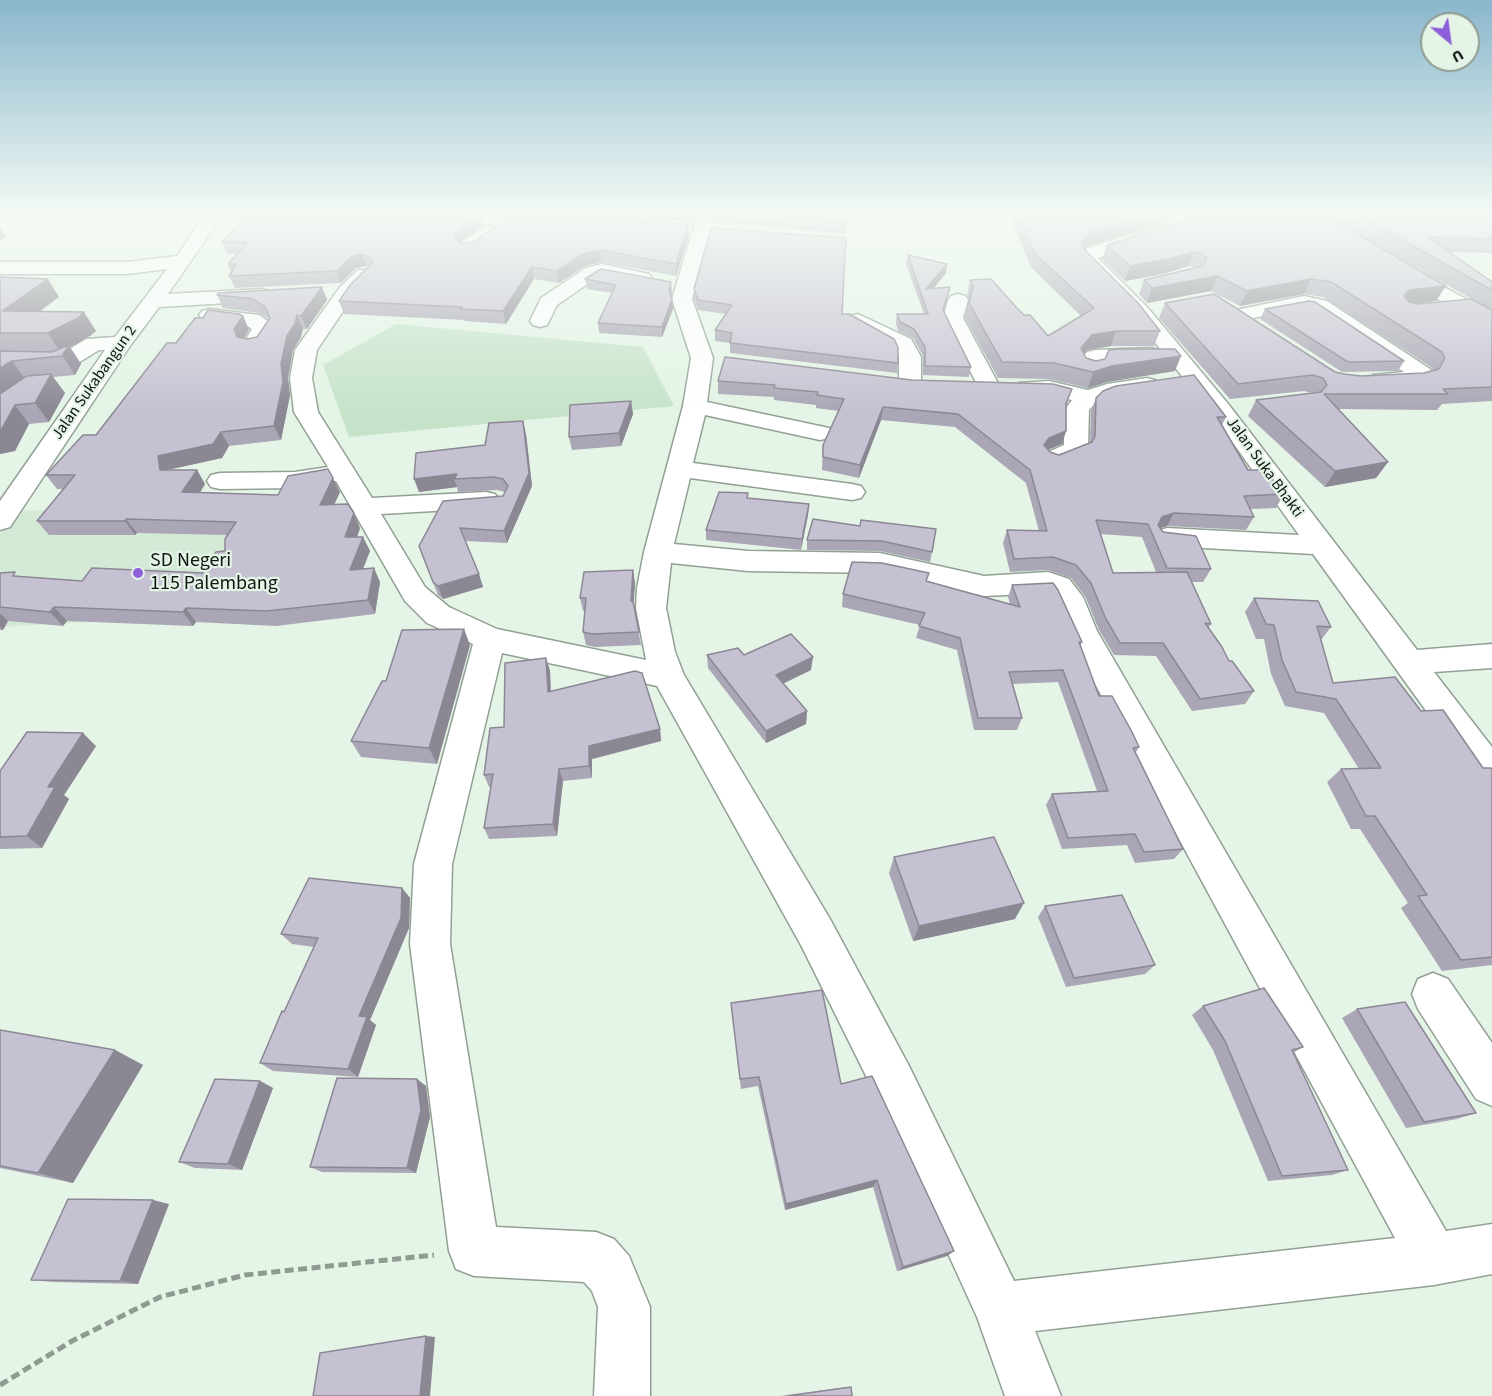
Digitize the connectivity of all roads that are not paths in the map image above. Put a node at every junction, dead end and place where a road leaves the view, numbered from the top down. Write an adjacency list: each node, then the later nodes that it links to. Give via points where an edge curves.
1 (168, 281): 11 (street, Jalan Sukabangun 2)
2 (578, 281): 14 (street, via 548,302)
3 (660, 281): 6 (street)
4 (1120, 281): 19 (street, Jalan Suka Bhakti, via 1153,310)
5 (1421, 281): 10 (street)
6 (669, 283): 28 (street, via 682,299 714,359)
7 (346, 286): 34 (street, via 306,350 301,378 306,412)
8 (279, 294): 11 (street)
9 (958, 300): 26 (street, via 953,318)
10 (1465, 306): 12 (street); 15 (street)
11 (149, 307): 17 (street, Jalan Sukabangun 2); 18 (street, via 249,318 262,326)
12 (1427, 309)
13 (858, 320): 24 (street, via 903,344 910,357)
14 (540, 321)
15 (1492, 322)
16 (1266, 334): 23 (street, via 1229,310 1316,303 1422,375)
17 (121, 343): 20 (street, via 94,344 65,361); 39 (street, Jalan Sukabangun 2, via 83,382)
18 (254, 344)
19 (1177, 355): 21 (street, via 1095,357 1089,363); 22 (street, Jalan Suka Bhakti)
20 (0, 360)
21 (1091, 368)
22 (1193, 378): 27 (street); 30 (street, Jalan Suka Bhakti)
23 (1361, 381)
24 (910, 383)
25 (960, 387): 26 (street)
26 (989, 387): 27 (street, via 1049,388)
27 (1089, 397): 32 (street, via 1076,416 1076,449)
28 (695, 406): 31 (street); 33 (street)
29 (1250, 406): 30 (street)
30 (1221, 410): 41 (street, Jalan Suka Bhakti)
31 (820, 433)
32 (1055, 458)
33 (680, 469): 36 (street); 42 (street)
34 (344, 472): 35 (street, via 295,480); 38 (street)
35 (220, 481)
36 (852, 492)
37 (496, 500): 38 (street)
38 (364, 507): 43 (street, via 410,585 427,606)
39 (0, 521)
40 (1167, 537): 41 (street)
41 (1320, 545): 45 (street, Jalan Suka Bhakti)
42 (658, 552): 46 (street, via 651,608 658,652); 51 (street, via 748,561 880,563 984,586 1048,582 1059,586)
43 (490, 639): 46 (street); 53 (street, via 433,864 430,932 474,1251 596,1257 611,1274 624,1308)
44 (1492, 656): 45 (street)
45 (1410, 662): 47 (street, Jalan Suka Bhakti)
46 (668, 676): 52 (street, via 816,933 893,1082)
47 (1492, 774)
48 (1433, 994): 49 (street)
49 (1492, 1083)
50 (1492, 1249): 51 (street)
51 (1434, 1259): 52 (street)
52 (1000, 1309): 54 (street)
53 (622, 1396)
54 (1033, 1396)

